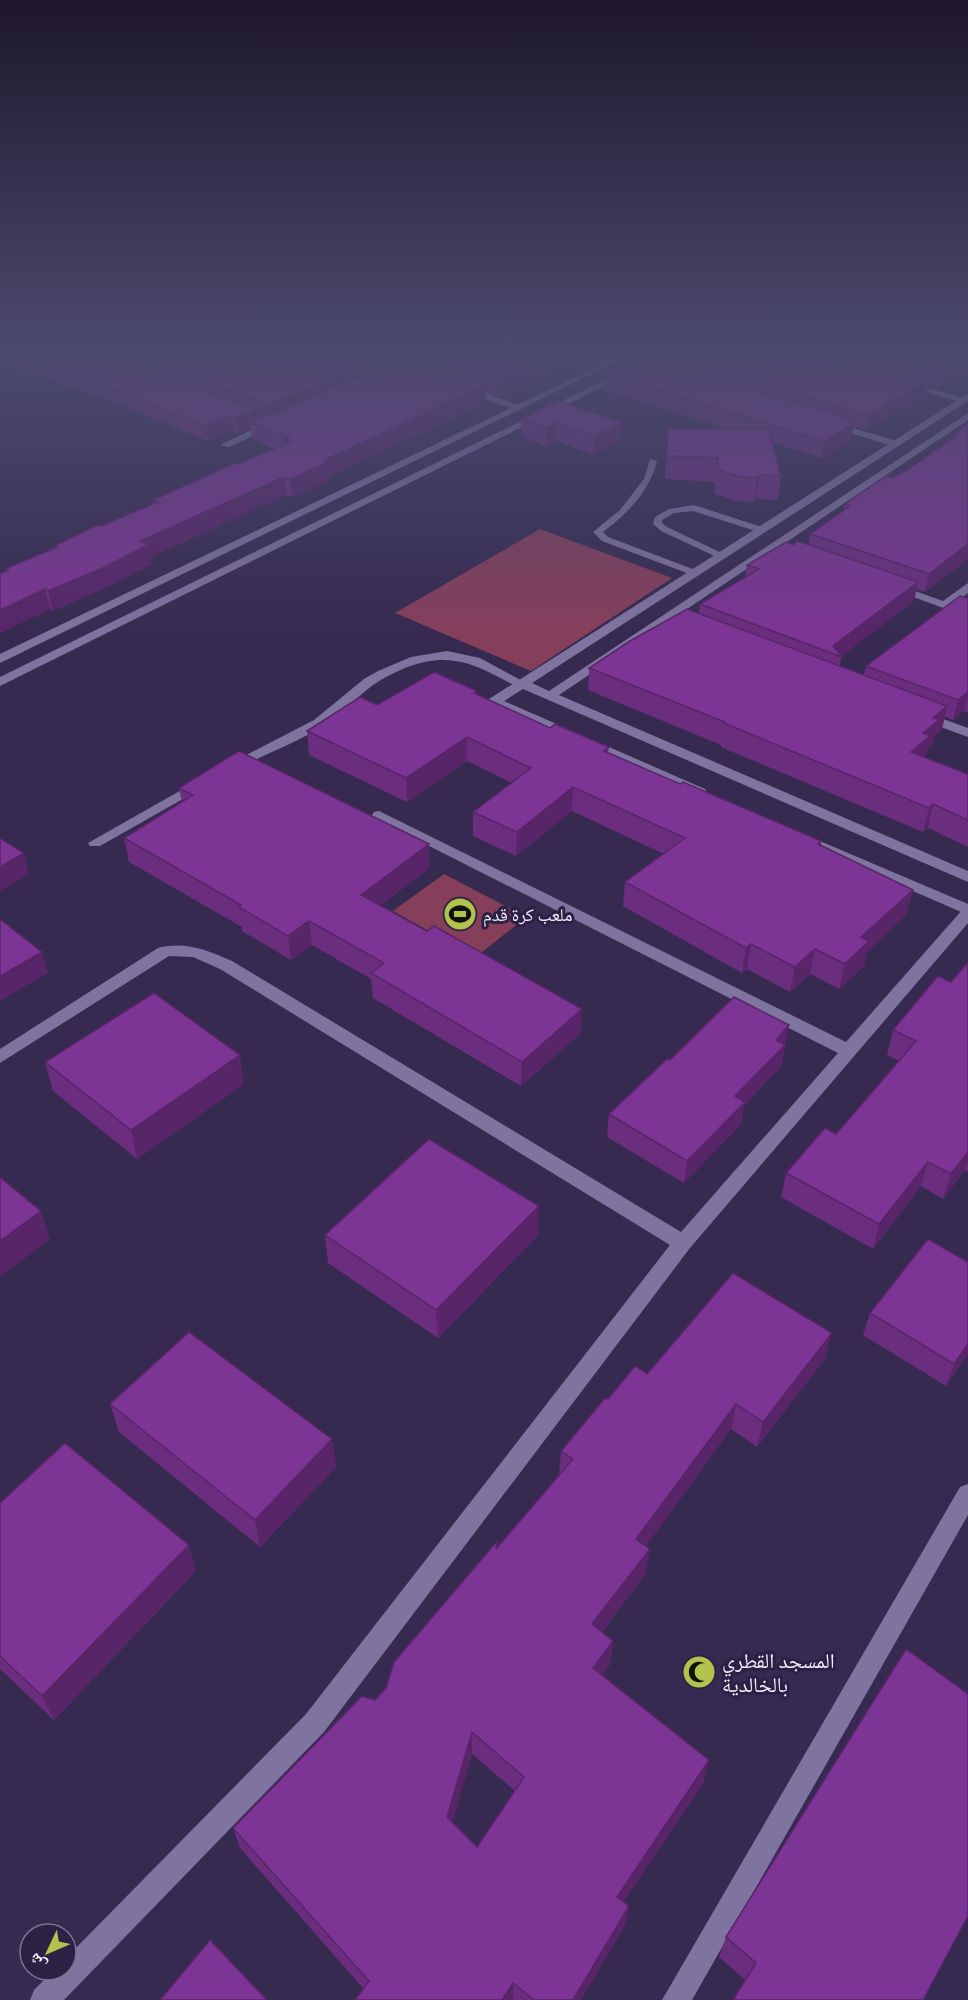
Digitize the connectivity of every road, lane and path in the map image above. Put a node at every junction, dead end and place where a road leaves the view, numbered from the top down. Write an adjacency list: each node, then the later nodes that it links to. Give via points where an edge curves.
1 (442, 445): 13 (street)
2 (486, 445): 14 (street)
3 (894, 445): 6 (street)
4 (927, 445): 16 (street, via 673,620)
5 (653, 461): 8 (lane, via 648,479 623,512 598,532 605,539)
6 (762, 530): 7 (street); 7 (lane, via 694,508 672,511 658,519 657,524 664,529)
7 (721, 556): 8 (street)
8 (695, 573): 15 (street)
9 (881, 583): 11 (street)
10 (968, 587): 11 (street)
11 (945, 605): 12 (street)
12 (968, 613)
13 (0, 659)
14 (0, 682)
15 (522, 684): 16 (street); 19 (street, via 494,702); 22 (street, via 461,656 442,653 406,663 371,680 321,722 285,743 248,757)
16 (550, 696): 23 (street)
17 (912, 711): 18 (street)
18 (968, 733)
19 (710, 796)
20 (379, 815): 25 (street)
21 (796, 834): 24 (street)
22 (95, 843)
23 (968, 877)
24 (968, 912): 25 (street)
25 (849, 1051): 27 (street)
26 (0, 1057): 27 (street, via 156,956 174,949 194,950 226,965)
27 (683, 1243): 29 (street, via 315,1723)
28 (968, 1494): 30 (street)
29 (44, 2000)
30 (675, 2000)

